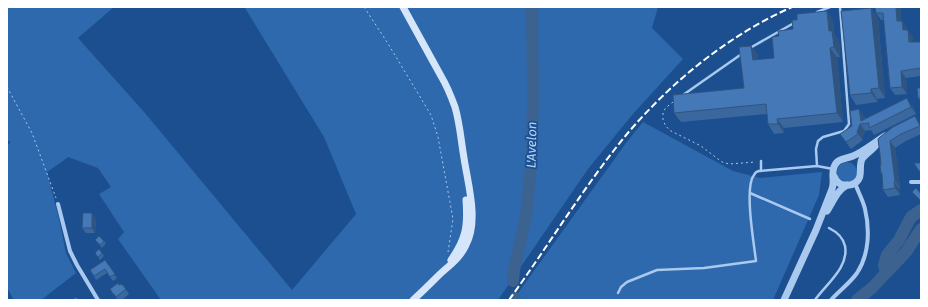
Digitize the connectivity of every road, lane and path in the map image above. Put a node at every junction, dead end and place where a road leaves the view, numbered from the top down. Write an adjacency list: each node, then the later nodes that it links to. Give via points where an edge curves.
1 (364, 7): 23 (path, via 431,115 438,137 453,219)
2 (403, 7): 26 (main road, via 450,92 458,118 464,158 467,212 466,228 460,245 439,275)
3 (830, 7): 5 (lane)
4 (840, 7): 11 (lane, via 849,124 844,131 818,141)
5 (811, 15)
6 (799, 20): 8 (lane, via 746,51)
7 (7, 87): 19 (path, via 32,133)
8 (682, 96): 10 (path, via 665,108 663,121 666,127 701,146 722,162 729,164)
9 (846, 158): 12 (street, via 856,161); 12 (street, via 856,155 888,134 863,159); 14 (street, via 837,162)
10 (761, 161): 13 (lane)
11 (817, 166): 13 (lane); 14 (lane)
12 (860, 169): 17 (street, via 860,177)
13 (762, 171): 18 (lane, via 753,175)
14 (834, 172): 17 (street, via 839,183); 22 (street, via 834,183)
15 (911, 182): 16 (street)
16 (921, 182)
17 (851, 184): 22 (street, via 843,187); 29 (street, via 863,204 866,216 866,253 857,273)
18 (750, 193): 20 (lane); 24 (lane, via 756,261 704,268 657,270 627,282)
19 (58, 204): 25 (street, via 70,251)
20 (810, 219)
21 (829, 228): 28 (lane, via 841,238 845,249 844,258 838,272)
22 (816, 230): 27 (street)
23 (446, 256)
24 (618, 293)
25 (98, 300)
26 (413, 300)
27 (784, 300)
28 (816, 300)
29 (831, 300)

